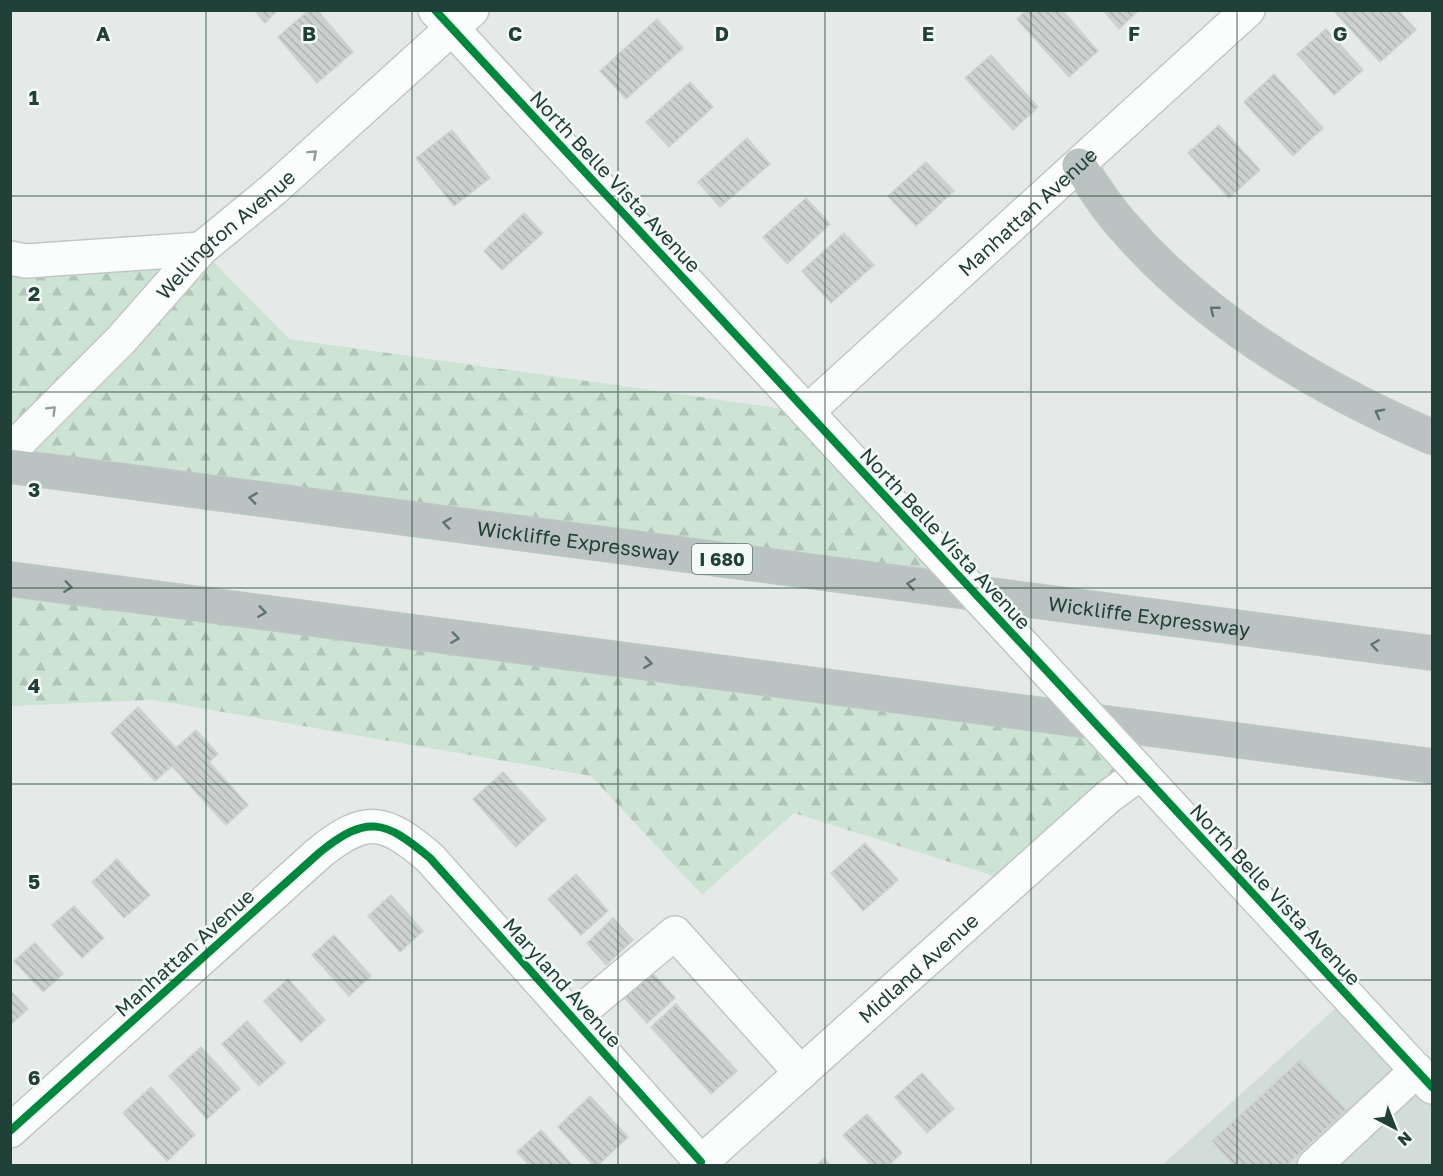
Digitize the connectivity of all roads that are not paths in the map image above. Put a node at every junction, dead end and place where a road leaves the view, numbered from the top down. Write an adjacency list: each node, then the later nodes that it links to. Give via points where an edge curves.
1 (1248, 10): 3 (street, Manhattan Avenue)
2 (453, 17): 4 (street, Wellington Avenue, one-way to 2, via 283,181); 6 (street, North Belle Vista Avenue)
3 (1079, 165): 6 (street, Manhattan Avenue); 7 (highway, one-way to 3, via 1386,417 1284,361 1216,312 1125,229)
4 (201, 249): 5 (street, via 26,261); 8 (street, Wellington Avenue, one-way to 4, via 121,340)
5 (10, 258)
6 (807, 412): 13 (street, North Belle Vista Avenue, bridge)
7 (1432, 437)
8 (10, 451)
9 (10, 466): 11 (highway, Wickliffe Expressway / I 680, one-way to 9)
10 (10, 579): 12 (highway, one-way to 12)
11 (1432, 653)
12 (1432, 766)
13 (1141, 773): 16 (street, Midland Avenue, via 1108,797); 17 (street, North Belle Vista Avenue)
14 (393, 831): 15 (street, Maryland Avenue, via 430,858); 18 (street, Manhattan Avenue, via 379,826 344,833)
15 (573, 1018): 16 (street, via 675,933); 19 (street, Maryland Avenue)
16 (801, 1073): 19 (street, Midland Avenue)
17 (1425, 1078): 20 (street)
18 (10, 1131)
19 (699, 1164)
20 (1314, 1166)

